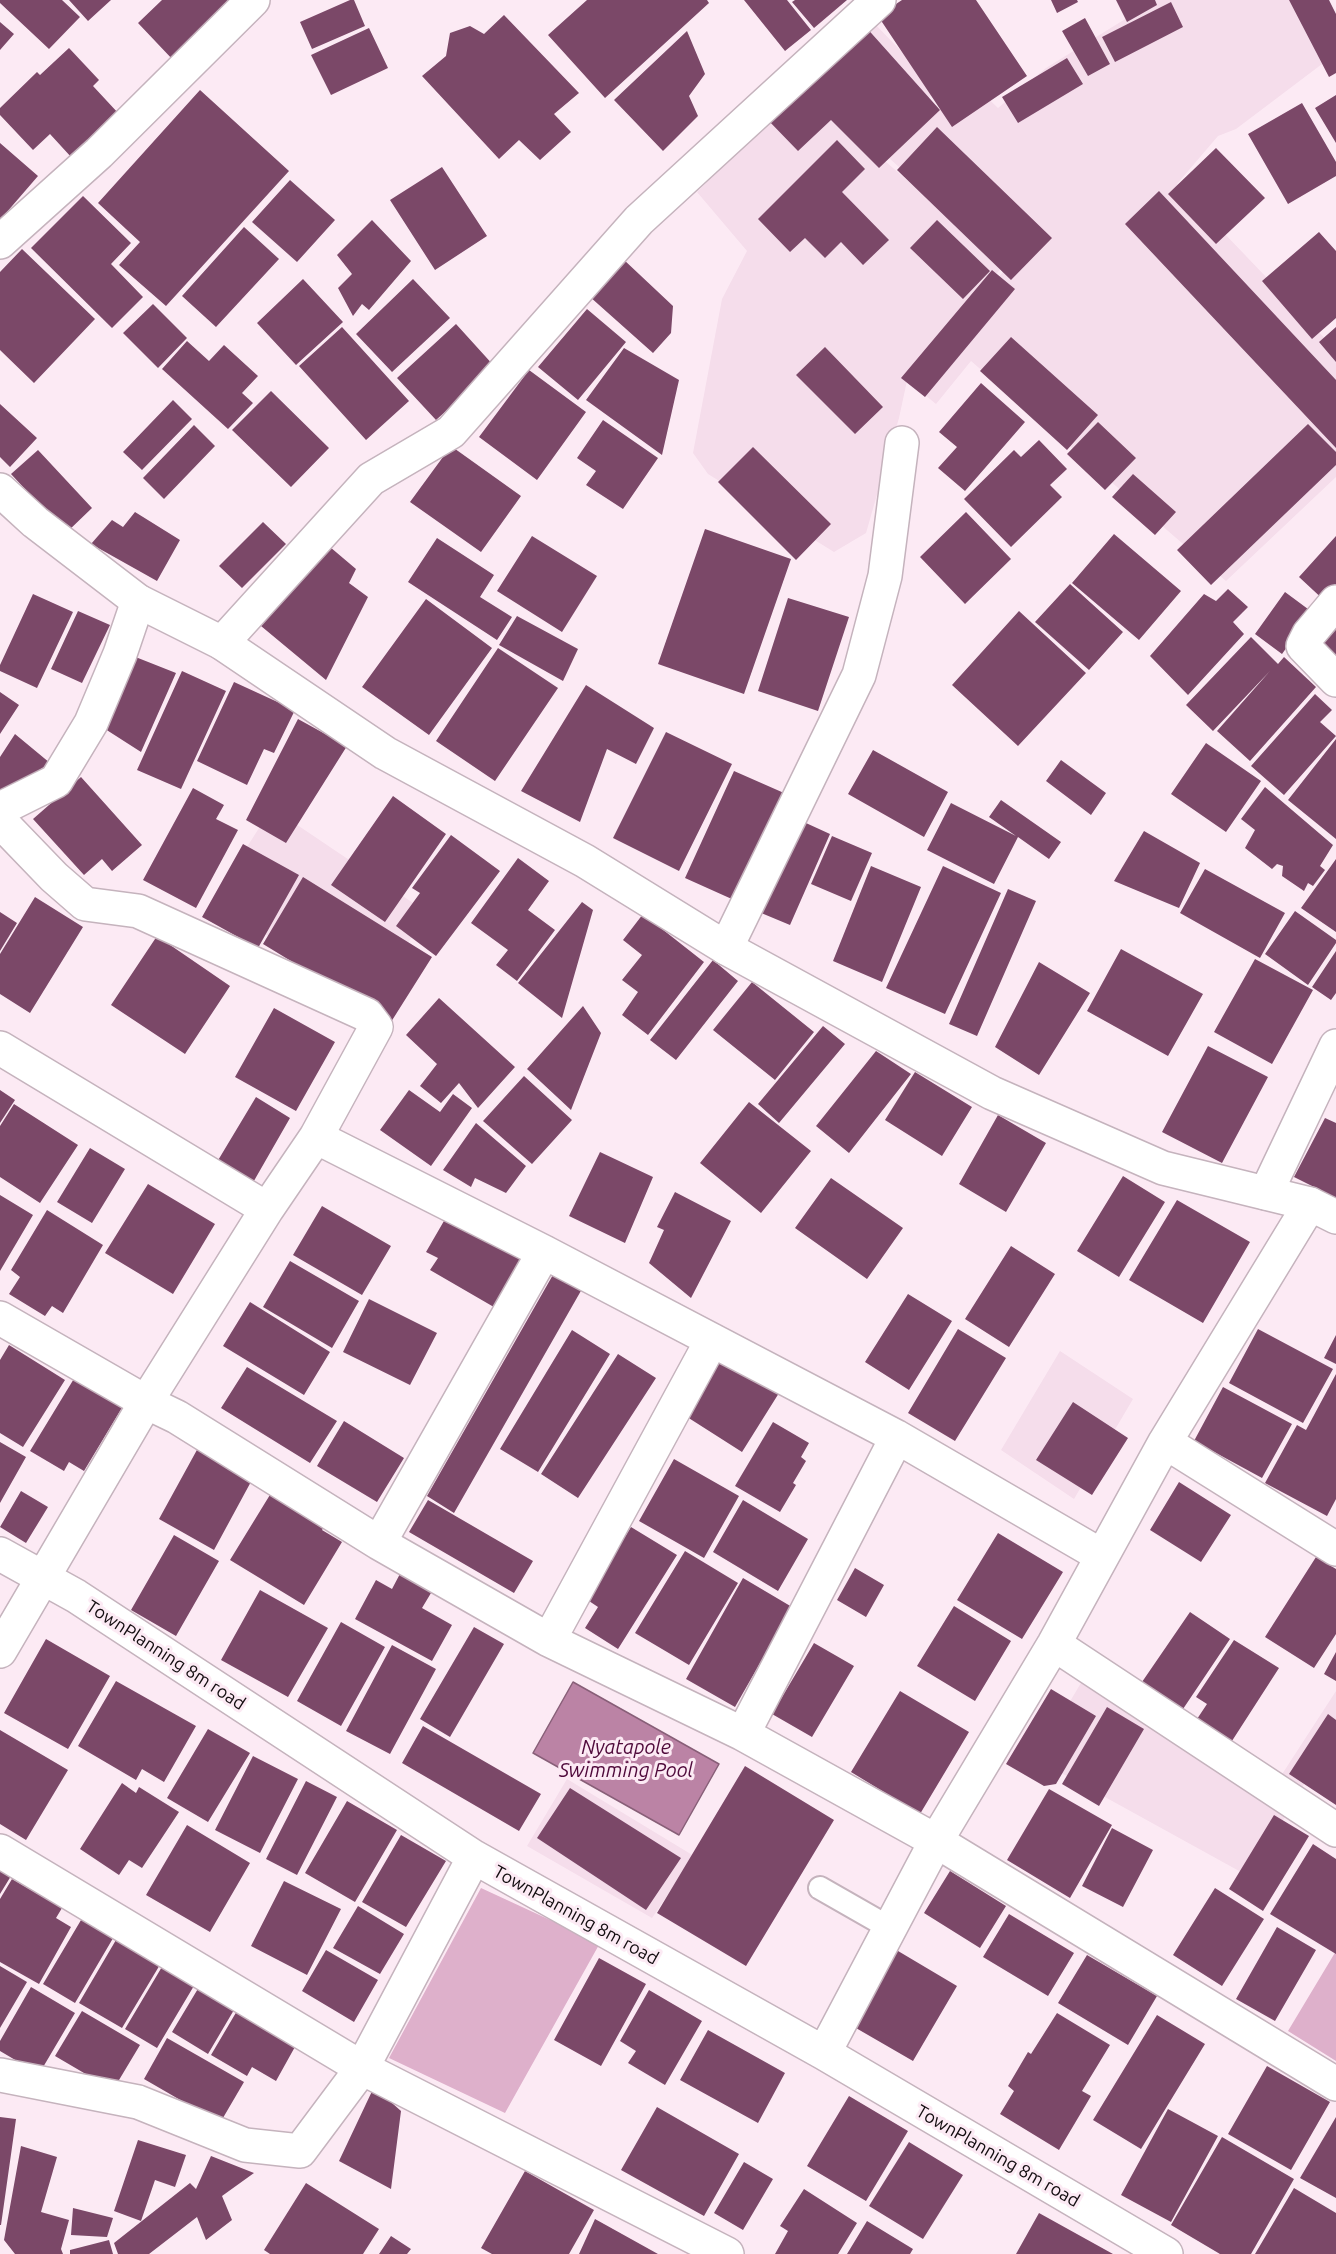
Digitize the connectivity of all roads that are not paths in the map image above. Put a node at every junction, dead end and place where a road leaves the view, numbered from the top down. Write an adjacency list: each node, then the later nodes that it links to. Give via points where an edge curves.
1 (253, 0): 3 (street, via 99,153)
2 (879, 0): 8 (street, via 639,220 451,432 371,479)
3 (0, 242)
4 (902, 443): 12 (street, via 885,576 859,675)
5 (0, 490): 6 (street, via 35,522)
6 (138, 600): 8 (street); 10 (street, via 91,723 56,781)
7 (1336, 602): 9 (street, via 1303,646)
8 (222, 643): 12 (street, via 385,753 585,861)
9 (1336, 680)
10 (0, 809)
11 (0, 821): 15 (street, via 85,904 138,911 371,1019 376,1027)
12 (726, 948): 16 (street, via 992,1093 1163,1168)
13 (1336, 1046): 16 (street)
14 (0, 1048): 17 (street)
15 (316, 1137): 17 (street); 19 (street)
16 (1266, 1193): 18 (street)
17 (267, 1209): 22 (street)
18 (1323, 1210): 24 (street)
19 (544, 1252): 21 (street); 25 (street)
20 (0, 1318): 22 (street)
21 (712, 1340): 23 (street); 30 (street)
22 (146, 1402): 25 (street, via 177,1417); 29 (street)
23 (897, 1437): 28 (street); 33 (street)
24 (1165, 1442): 26 (street); 28 (street)
25 (379, 1543): 30 (street)
26 (1336, 1549)
27 (0, 1554): 29 (street, TownPlanning 8m road)
28 (1102, 1556): 31 (street)
29 (42, 1576): 32 (street); 37 (street, TownPlanning 8m road)
30 (549, 1640): 33 (street)
31 (1054, 1644): 34 (street); 35 (street)
32 (0, 1651)
33 (743, 1734): 35 (street)
34 (1336, 1830)
35 (936, 1841): 39 (street); 43 (street)
36 (0, 1851): 41 (street)
37 (474, 1857): 40 (street, TownPlanning 8m road); 41 (street)
38 (820, 1888): 39 (lane)
39 (890, 1928): 40 (street)
40 (824, 2053): 44 (street, TownPlanning 8m road)
41 (362, 2068): 42 (street, via 300,2151 244,2145 138,2102); 45 (street)
42 (0, 2075)
43 (1336, 2084)
44 (1158, 2252)
45 (727, 2254)

